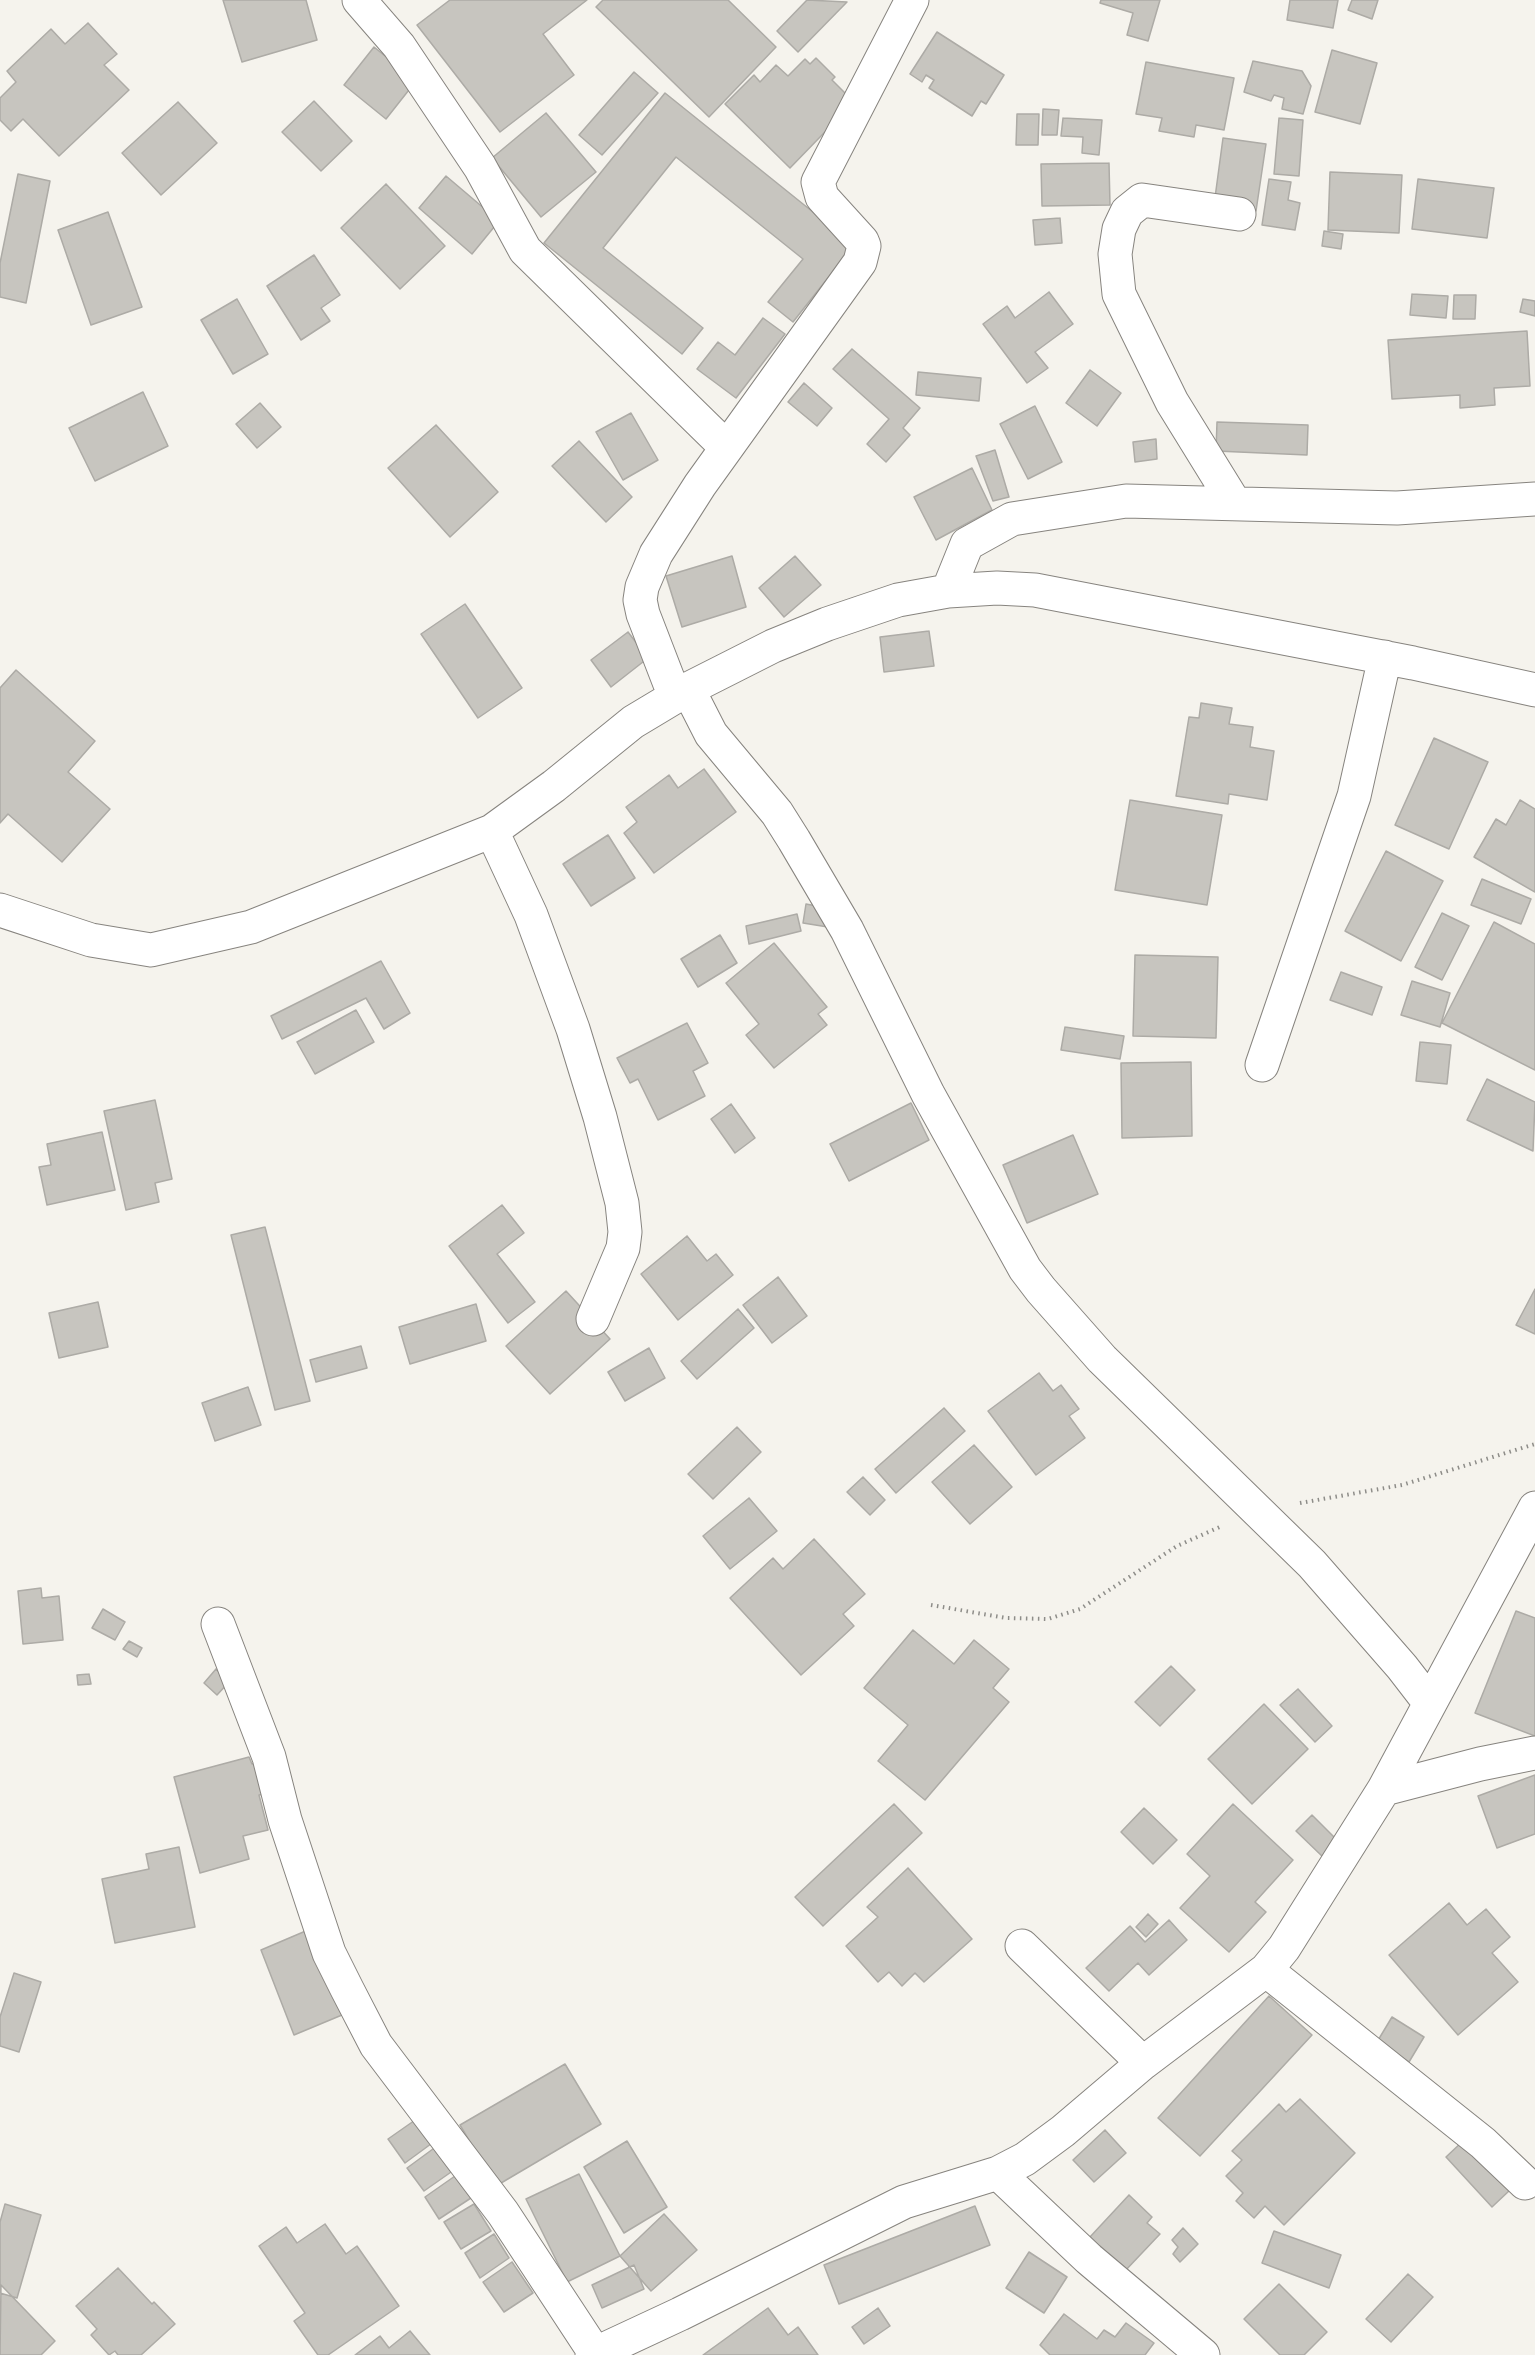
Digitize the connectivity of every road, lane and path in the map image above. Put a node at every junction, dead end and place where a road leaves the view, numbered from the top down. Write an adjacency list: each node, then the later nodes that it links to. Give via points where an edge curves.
1 (359, 0): 4 (street, via 399,46 480,167 525,250)
2 (912, 0): 4 (street, via 818,182 822,197 862,242 860,262)
3 (1239, 214): 6 (street, via 1142,200 1127,212 1119,229 1115,254 1119,294 1172,402)
4 (726, 447): 10 (street, via 656,554 642,586 643,614)
5 (1535, 499): 6 (street, via 1397,508)
6 (1235, 504): 7 (street, via 1126,501 1012,519 967,544)
7 (948, 591): 8 (street, via 1035,590); 10 (street, via 898,600 827,624 773,646)
8 (1385, 657): 9 (street); 13 (street, via 1354,796)
9 (1535, 690)
10 (681, 693): 11 (street, via 633,722); 17 (street, via 777,813 800,850 847,930 928,1094 1025,1269 1058,1313 1102,1359)
11 (492, 831): 12 (street, via 251,927 152,950 92,940); 14 (street, via 527,906 573,1029 622,1203 623,1248)
12 (0, 910)
13 (1262, 1065)
14 (593, 1319)
15 (1535, 1444): 17 (path, via 1402,1485)
16 (1535, 1508): 20 (street)
17 (1259, 1510): 18 (path, via 1177,1546 1080,1609 1048,1619 1006,1618); 20 (street, via 1312,1564)
18 (931, 1605)
19 (218, 1624): 28 (street, via 269,1757 285,1820 329,1953 347,1989 376,2045 503,2213)
20 (1429, 1702): 22 (street)
21 (1535, 1753): 22 (street)
22 (1384, 1789): 24 (street, via 1284,1948)
23 (1022, 1946): 25 (street)
24 (1266, 1970): 25 (street); 27 (street, via 1483,2143)
25 (1143, 2063): 26 (street, via 1063,2131)
26 (998, 2173): 28 (street, via 904,2202); 29 (street, via 1089,2259)
27 (1525, 2183)
28 (594, 2354)
29 (1203, 2355)

